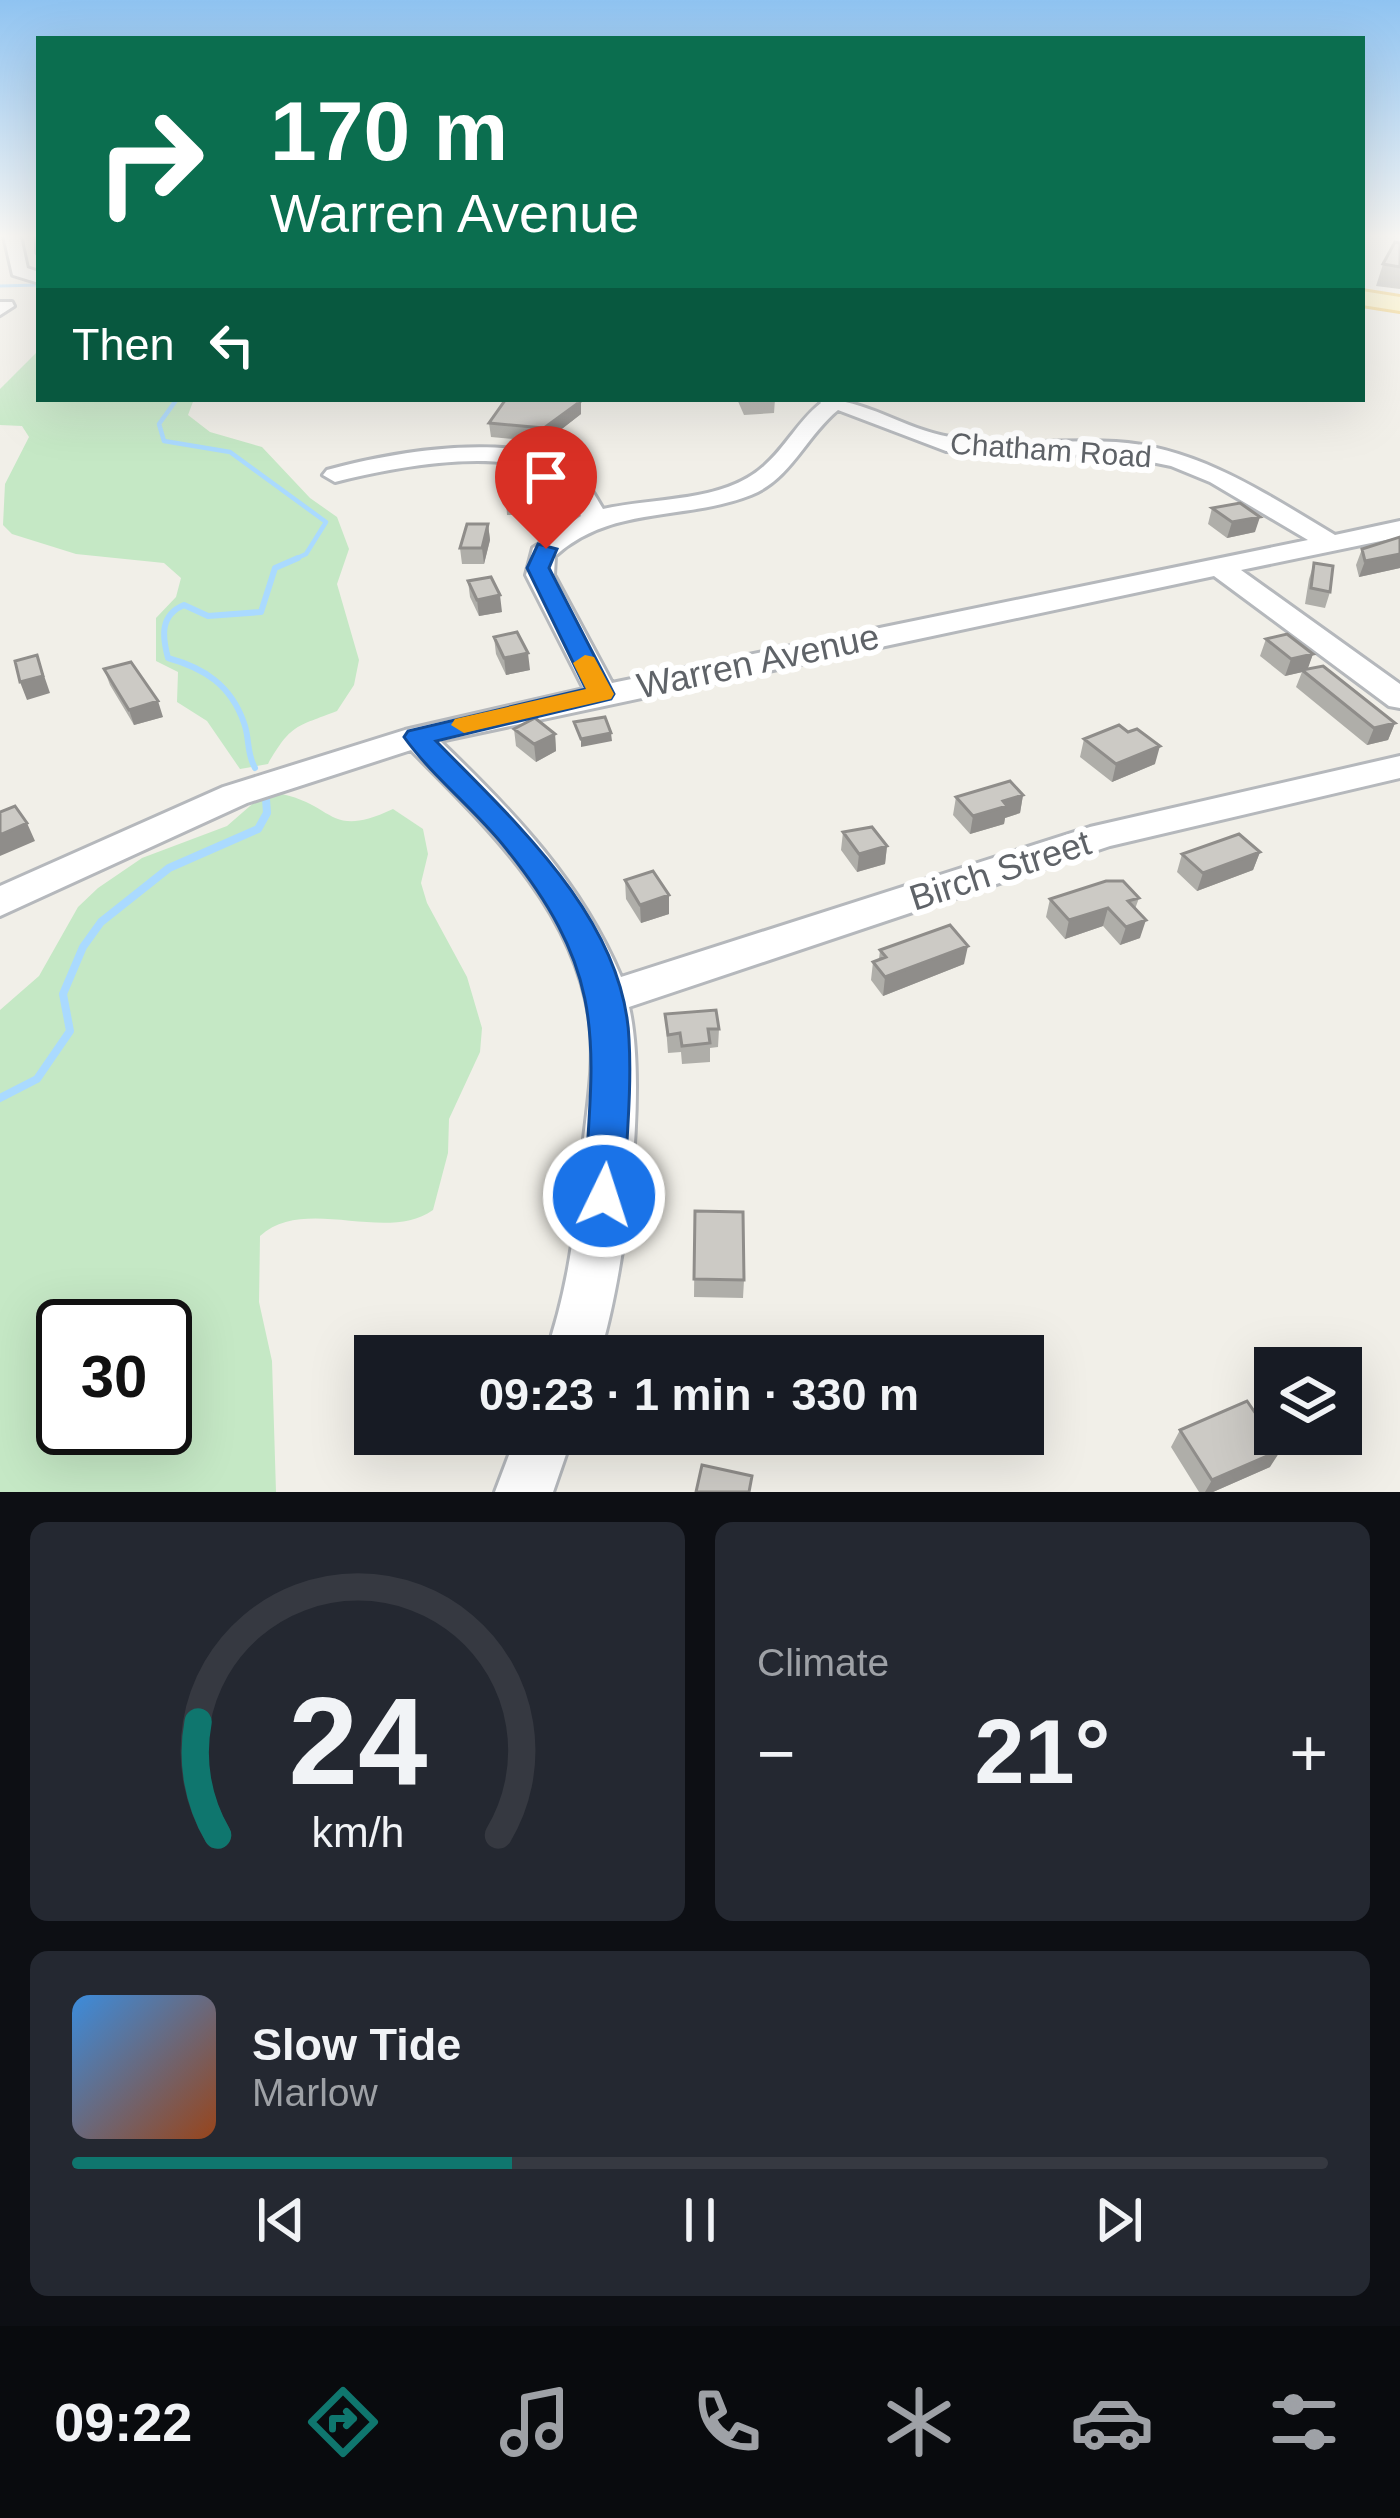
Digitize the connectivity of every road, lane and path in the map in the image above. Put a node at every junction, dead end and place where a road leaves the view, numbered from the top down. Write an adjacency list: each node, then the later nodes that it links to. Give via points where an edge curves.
1 (830, 402): 4 (street, via 788,460 756,484)
2 (837, 402): 6 (street, Chatham Road, via 946,444 1122,449 1177,460)
3 (335, 475): 4 (street, via 369,466 524,459 569,478)
4 (595, 518): 8 (street, via 555,540 538,568)
5 (1400, 529): 6 (street, Warren Avenue)
6 (1331, 543): 7 (street, Warren Avenue)
7 (1218, 566): 8 (street, Warren Avenue); 9 (street)
8 (602, 694): 10 (street, Warren Avenue)
9 (1400, 699)
10 (417, 737): 12 (street, Warren Avenue, via 218,801); 13 (street, via 552,890)
11 (1400, 767): 13 (street, Birch Street, via 1103,836)
12 (0, 902)
13 (607, 998): 14 (street, via 612,1077 602,1226)
14 (577, 1335)
15 (537, 1455): 16 (street)
16 (524, 1492)

